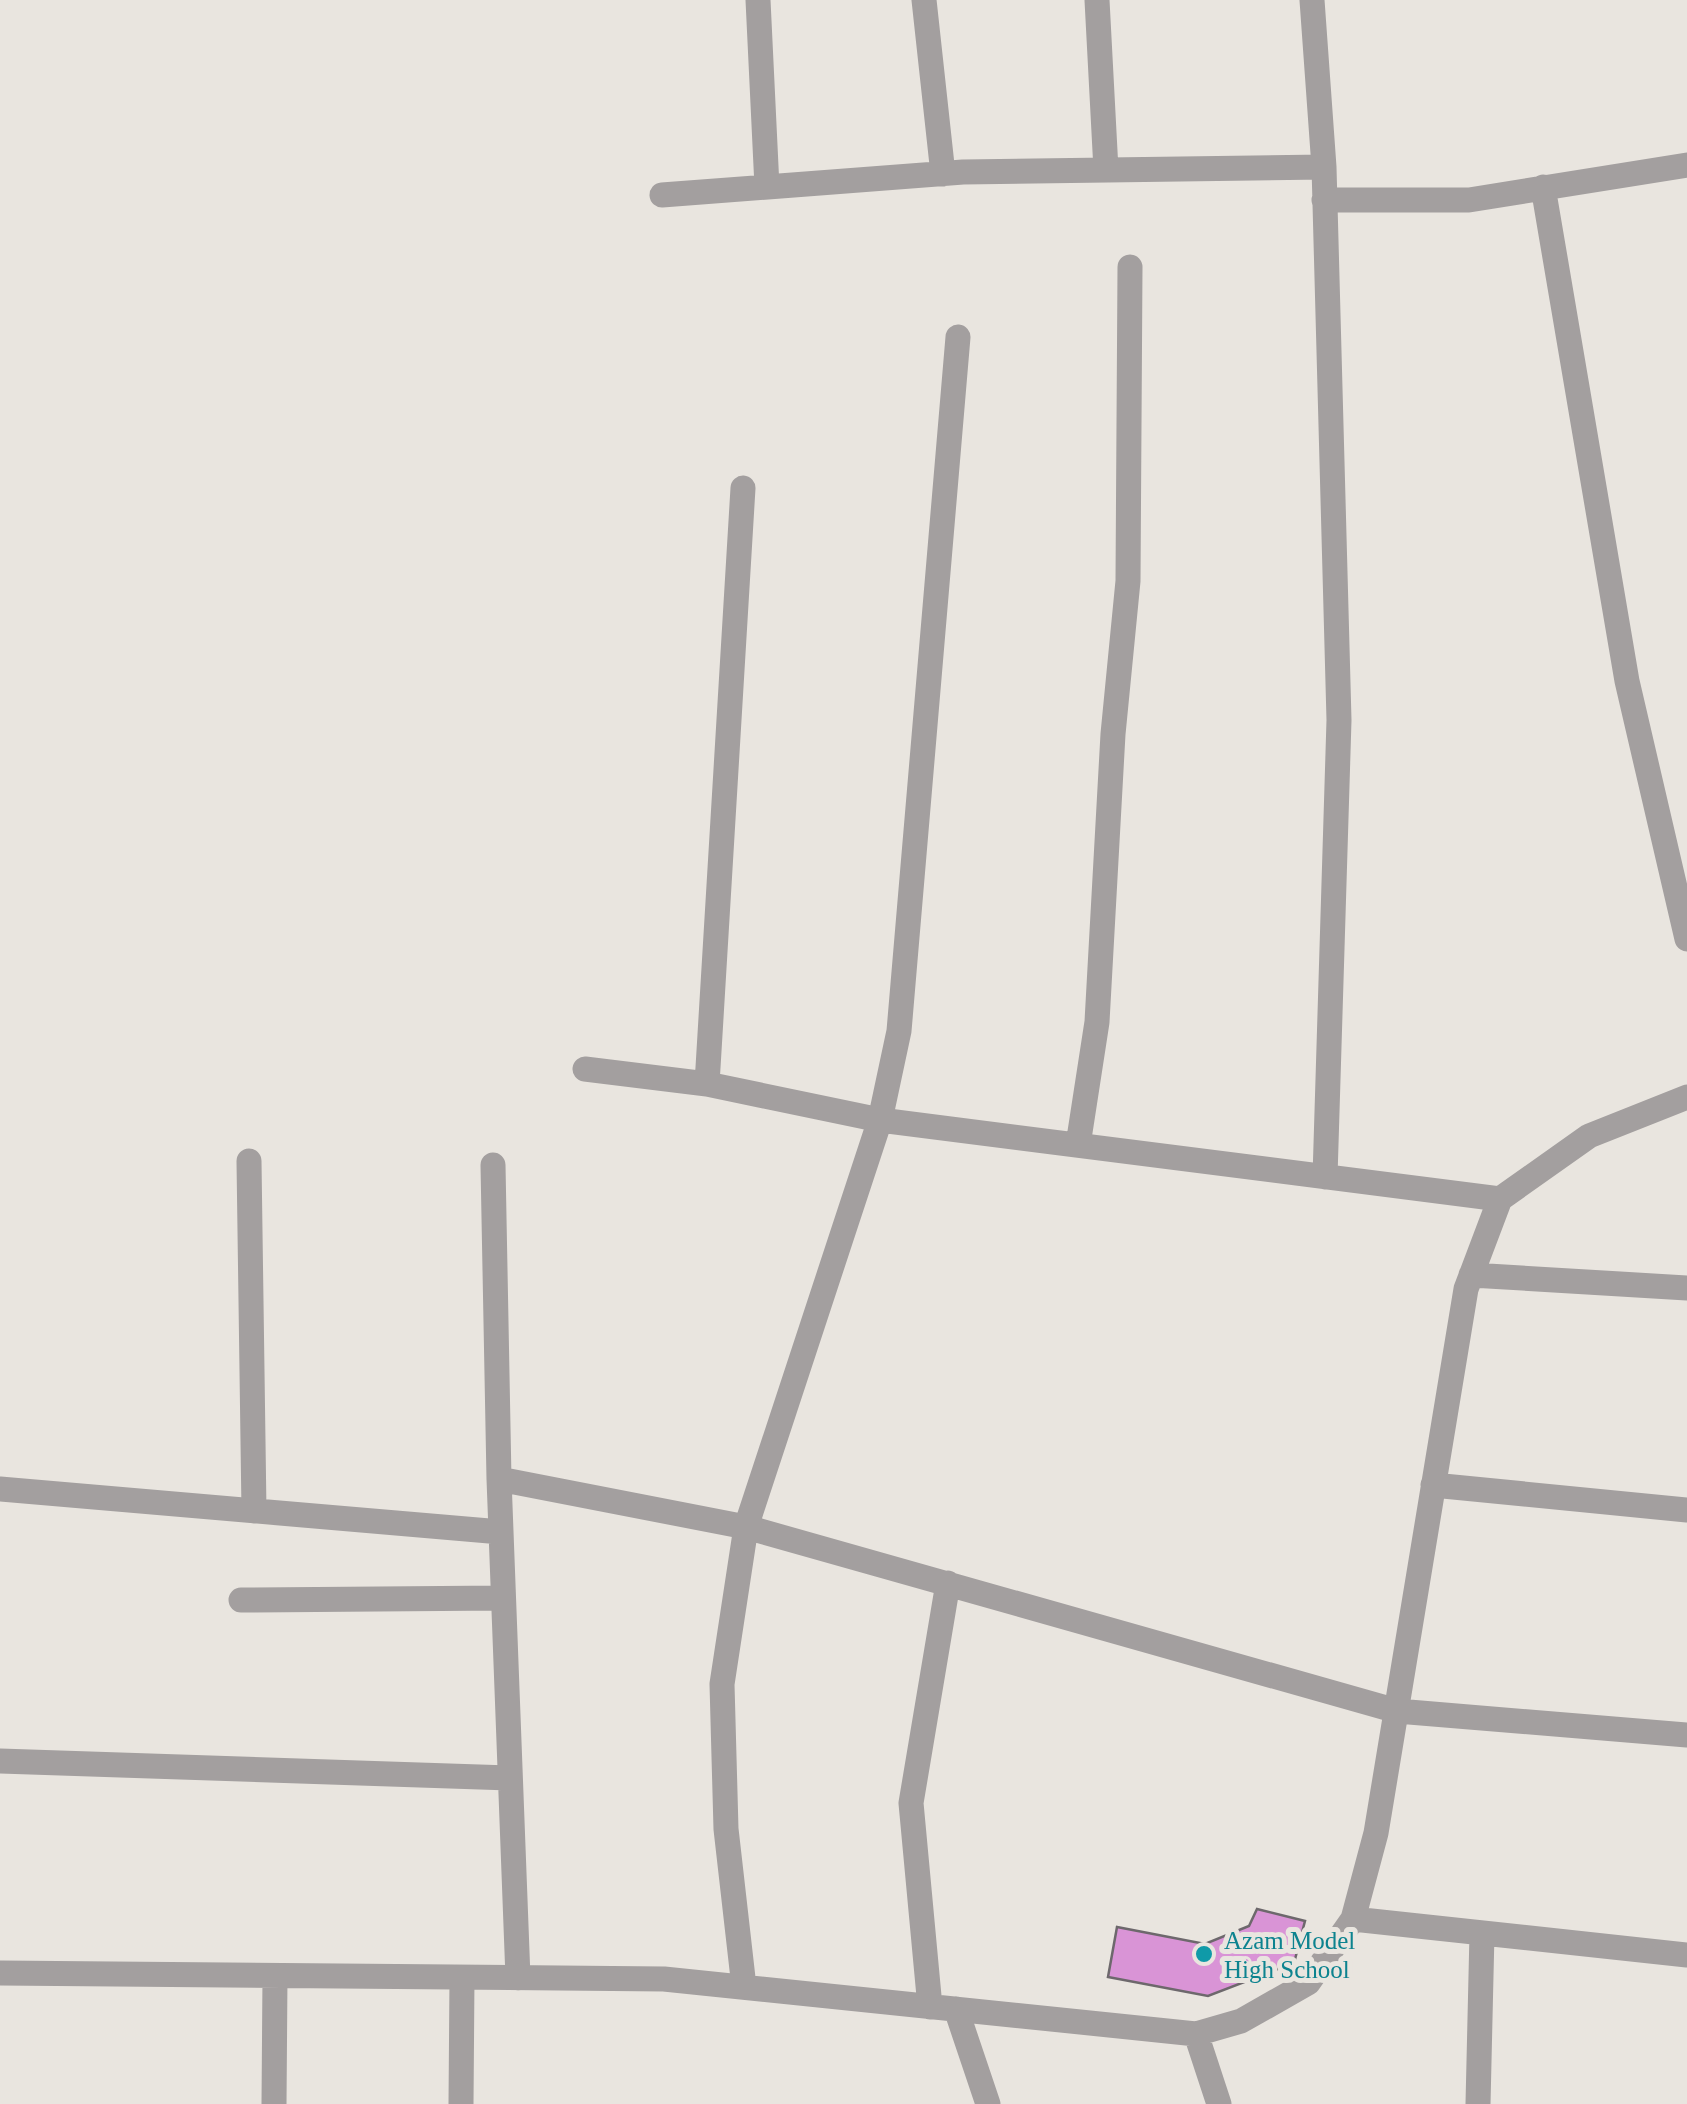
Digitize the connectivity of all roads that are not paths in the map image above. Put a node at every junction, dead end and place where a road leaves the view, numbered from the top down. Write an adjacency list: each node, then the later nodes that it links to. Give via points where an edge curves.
1 (758, 0): 10 (street)
2 (924, 0): 8 (street)
3 (1097, 0): 7 (street)
4 (1312, 0): 6 (street)
5 (1687, 165): 9 (street)
6 (1324, 167): 7 (street); 12 (street)
7 (1106, 170): 8 (street)
8 (942, 174): 10 (street)
9 (1543, 187): 12 (street, via 1469,200); 16 (street, via 1627,680)
10 (767, 188): 11 (street)
11 (662, 196)
12 (1324, 200): 24 (street, via 1340,720)
13 (1130, 266): 21 (street, via 1128,581 1098,1022)
14 (958, 337): 20 (street, via 899,1031)
15 (743, 488): 18 (street)
16 (1687, 939)
17 (585, 1068): 18 (street)
18 (708, 1084): 20 (street)
19 (1687, 1097): 25 (street, via 1589,1136)
20 (880, 1120): 21 (street); 33 (street)
21 (1078, 1145): 24 (street)
22 (250, 1161): 32 (street)
23 (493, 1165): 28 (street)
24 (1326, 1177): 25 (street)
25 (1500, 1199): 26 (street)
26 (1471, 1275): 27 (street); 29 (street)
27 (1687, 1288)
28 (499, 1480): 33 (street); 34 (street)
29 (1433, 1485): 31 (street); 38 (street)
30 (0, 1489): 32 (street)
31 (1687, 1510)
32 (254, 1511): 34 (street)
33 (746, 1527): 35 (street); 49 (street, via 722,1684 726,1829)
34 (501, 1532): 36 (street)
35 (948, 1584): 38 (street); 50 (street, via 911,1804)
36 (504, 1598): 37 (street); 41 (street)
37 (240, 1600)
38 (1397, 1710): 39 (street); 42 (street)
39 (1687, 1736)
40 (0, 1761): 41 (street)
41 (510, 1778): 48 (street)
42 (1353, 1918): 43 (street); 52 (street, via 1308,1983 1242,2021)
43 (1482, 1933): 44 (street); 57 (street)
44 (1687, 1955)
45 (0, 1973): 46 (street)
46 (275, 1976): 47 (street); 53 (street)
47 (462, 1978): 48 (street); 54 (street)
48 (518, 1978): 49 (street)
49 (744, 1987): 50 (street)
50 (930, 2007): 51 (street)
51 (956, 2009): 52 (street); 55 (street)
52 (1196, 2034): 56 (street)
53 (274, 2104)
54 (461, 2104)
55 (988, 2104)
56 (1219, 2104)
57 (1478, 2104)

